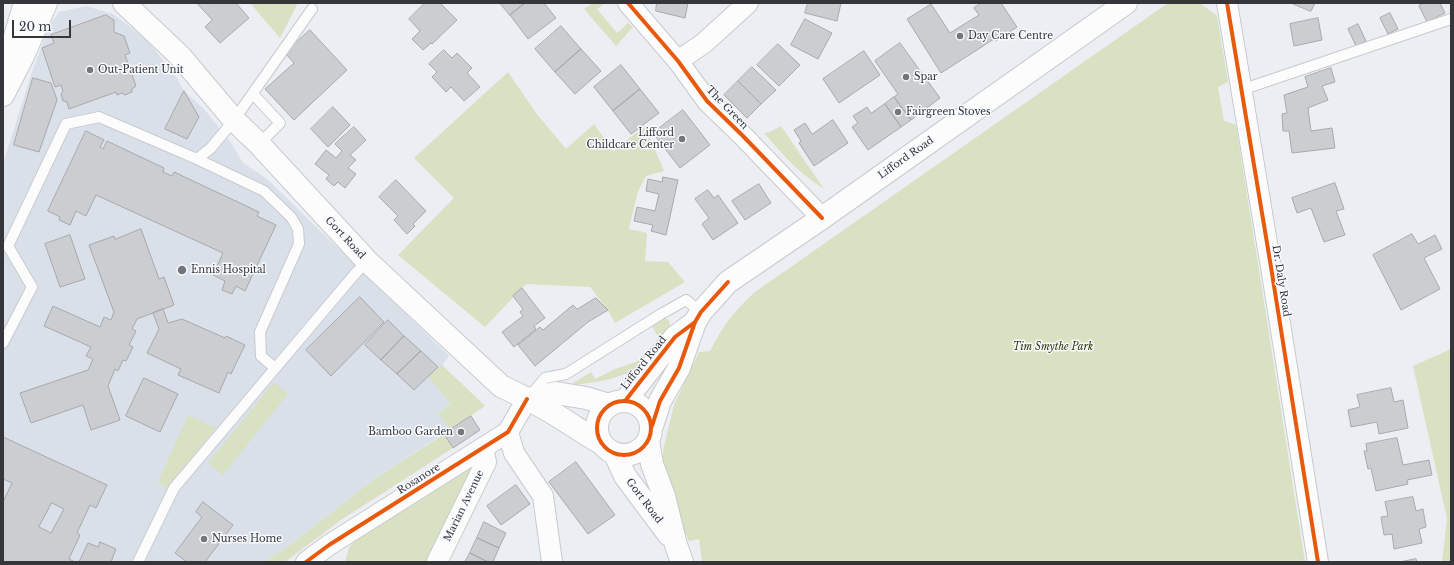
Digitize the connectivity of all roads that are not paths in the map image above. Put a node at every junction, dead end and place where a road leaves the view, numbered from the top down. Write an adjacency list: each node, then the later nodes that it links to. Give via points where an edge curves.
1 (25, 3): 13 (main road)
2 (46, 3): 16 (main road)
3 (124, 3): 11 (main road)
4 (147, 3): 11 (main road)
5 (628, 3): 12 (street, The Green)
6 (748, 3): 12 (street, via 704,44)
7 (1126, 3): 20 (main road, Lifford Road)
8 (1227, 3): 14 (street, Dr. Daly Road)
9 (312, 9): 15 (lane)
10 (1451, 20): 14 (lane)
11 (182, 57): 17 (main road, Gort Road)
12 (678, 61): 20 (street, The Green, via 707,101)
13 (3, 77)
14 (1242, 90): 37 (street, Dr. Daly Road)
15 (253, 94): 17 (lane); 18 (lane, via 280,123)
16 (3, 95)
17 (234, 120): 18 (main road, Gort Road); 19 (lane, via 211,148)
18 (259, 144): 21 (main road, Gort Road)
19 (197, 159): 23 (lane, via 99,117 66,124 8,246 32,287); 24 (lane, via 264,191 291,217 298,228 299,244 260,332 261,356)
20 (822, 218): 22 (main road, Lifford Road, via 728,282)
21 (367, 261): 24 (lane); 25 (main road, Gort Road, via 501,386)
22 (698, 317): 25 (lane, via 686,300 566,374 545,378); 26 (main road, Lifford Road, via 676,337); 28 (main road, Lifford Road, via 679,368 660,401)
23 (3, 343)
24 (275, 368): 33 (lane, via 174,488)
25 (527, 399): 26 (main road, via 556,393); 27 (street, Rosanore); 30 (main road, Gort Road)
26 (617, 403): 28 (main road, via 633,402 646,411 650,418); 30 (main road, via 603,411 597,426 598,435)
27 (508, 432): 29 (street, Rosanore); 36 (street, via 514,453 543,496)
28 (650, 434): 30 (main road, via 644,448 630,455 622,455); 32 (main road, Gort Road, via 652,464 664,496)
29 (483, 448): 31 (street, Rosanore); 35 (street, Marian Avenue, via 486,462)
30 (608, 448): 32 (main road, Gort Road)
31 (330, 553): 34 (street, Rosanore)
32 (679, 554)
33 (138, 562)
34 (306, 562)
35 (436, 562)
36 (552, 562)
37 (1318, 562)

